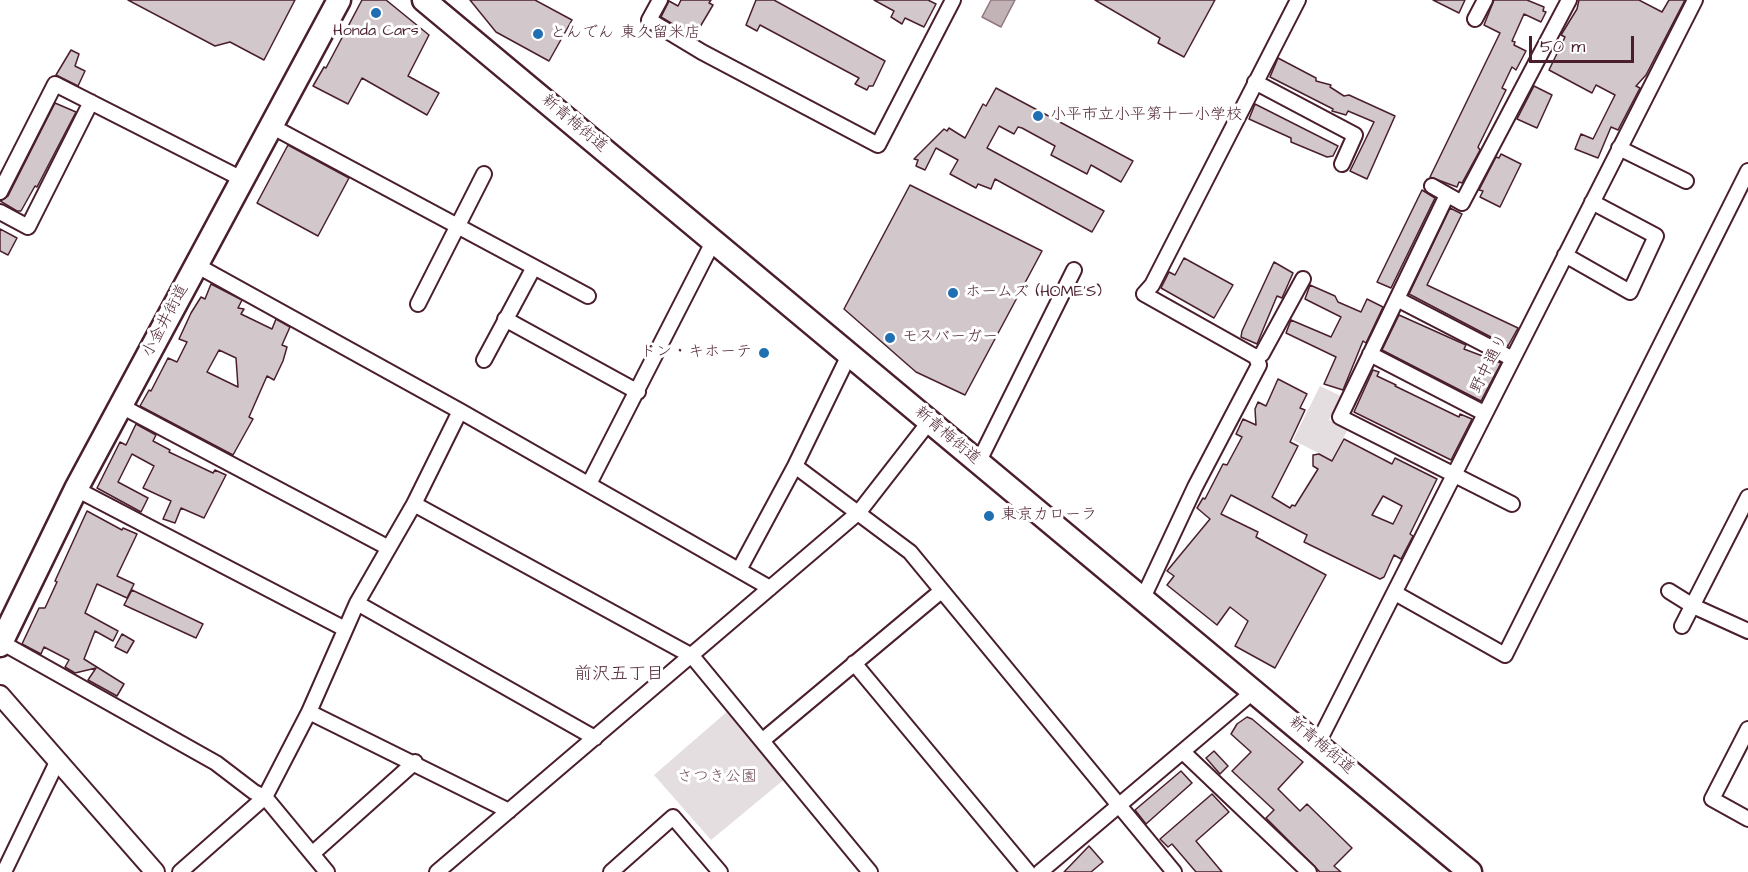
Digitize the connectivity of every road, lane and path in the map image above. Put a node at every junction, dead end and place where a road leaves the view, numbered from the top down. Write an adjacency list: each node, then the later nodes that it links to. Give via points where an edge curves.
1 (339, 0): 12 (main road, 小金井街道)
2 (424, 0): 25 (main road, 新青梅街道)
3 (660, 0): 4 (street, via 649,21 878,145)
4 (953, 0)
5 (1298, 0): 10 (street)
6 (1485, 0): 9 (street)
7 (1569, 0): 21 (street, via 1462,203)
8 (1695, 0): 13 (street, 野中通り)
9 (1475, 19)
10 (1255, 82): 14 (street, via 1355,135); 37 (street, via 1144,294)
11 (91, 102): 17 (street); 20 (street, via 55,84); 23 (street, via 28,227)
12 (270, 126): 17 (main road, 小金井街道); 24 (street)
13 (1619, 148): 18 (street); 22 (street, 野中通り)
14 (1342, 164)
15 (1748, 171): 59 (street, via 1505,655)
16 (484, 174): 24 (street)
17 (242, 179): 27 (main road, 小金井街道)
18 (1686, 181)
19 (1432, 186): 21 (street)
20 (0, 192)
21 (1448, 195): 32 (street)
22 (1592, 202): 26 (street, 野中通り); 26 (street, via 1656,236 1630,292)
23 (0, 212)
24 (458, 226): 28 (street); 33 (street)
25 (713, 242): 36 (main road, 新青梅街道); 40 (street)
26 (1565, 255): 38 (street, 野中通り)
27 (196, 266): 41 (main road, 小金井街道); 42 (street)
28 (534, 267): 31 (street); 34 (street)
29 (1074, 270): 45 (street)
30 (1303, 279): 37 (street, via 1262,354)
31 (588, 296)
32 (1397, 299): 35 (street); 38 (street)
33 (418, 304)
34 (505, 319): 39 (street); 40 (street)
35 (1370, 354): 43 (street); 47 (street, via 1340,417)
36 (849, 355): 44 (main road, 新青梅街道); 46 (street)
37 (1256, 357): 60 (street, via 1259,365)
38 (1512, 358): 43 (street, 野中通り)
39 (484, 360)
40 (638, 392): 48 (street)
41 (121, 406): 49 (main road, 小金井街道); 54 (street)
42 (460, 411): 48 (street); 51 (street)
43 (1484, 413): 47 (street, 野中通り)
44 (929, 422): 45 (main road, 新青梅街道); 53 (street)
45 (978, 463): 60 (main road, 新青梅街道)
46 (795, 466): 53 (street); 55 (street)
47 (1453, 474): 52 (street); 59 (street, 野中通り)
48 (589, 484): 55 (street)
49 (76, 489): 64 (street); 66 (main road, 小金井街道)
50 (1748, 497): 62 (street)
51 (414, 504): 54 (street); 67 (street)
52 (1512, 504)
53 (859, 512): 56 (street); 58 (street, via 910,552)
54 (387, 547): 61 (street)
55 (739, 570): 56 (street)
56 (770, 588): 67 (street)
57 (1669, 591): 62 (street)
58 (940, 592): 68 (street); 80 (street)
59 (1395, 593): 75 (street, 野中通り)
60 (1142, 600): 69 (main road, 新青梅街道)
61 (357, 603): 64 (street); 73 (street)
62 (1693, 606): 63 (street); 65 (street)
63 (1682, 626)
64 (345, 629): 71 (street)
65 (1748, 631)
66 (1, 644): 79 (street, via 216,763)
67 (692, 656): 73 (street); 74 (street)
68 (854, 663): 74 (street); 92 (street)
69 (1254, 691): 75 (main road, 新青梅街道); 76 (street)
70 (0, 695): 77 (street)
71 (309, 712): 78 (street); 79 (street)
72 (1748, 729): 82 (street, via 1712,799)
73 (595, 738): 81 (street)
74 (763, 740): 91 (street)
75 (1318, 743): 96 (main road, 新青梅街道)
76 (1184, 752): 80 (street); 95 (street)
77 (58, 760): 84 (street); 85 (street)
78 (415, 762): 81 (street); 83 (street)
79 (265, 797): 83 (street); 86 (street)
80 (1119, 806): 93 (street); 94 (street)
81 (509, 811): 88 (street)
82 (1748, 819)
83 (312, 854): 87 (street)
84 (4, 872)
85 (154, 872)
86 (180, 872)
87 (327, 872)
88 (437, 872)
89 (611, 872): 90 (street, via 673,817)
90 (720, 872)
91 (870, 872)
92 (1028, 872)
93 (1040, 872)
94 (1174, 872)
95 (1309, 872)
96 (1470, 872)

